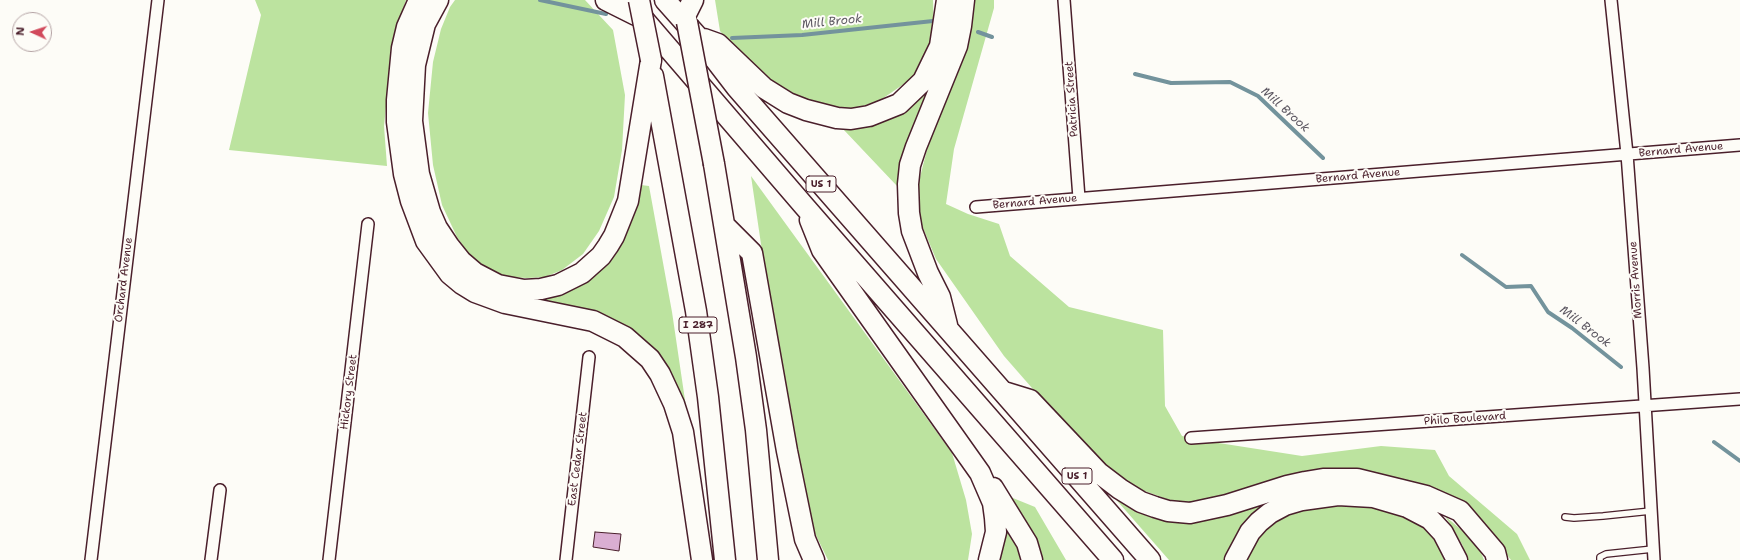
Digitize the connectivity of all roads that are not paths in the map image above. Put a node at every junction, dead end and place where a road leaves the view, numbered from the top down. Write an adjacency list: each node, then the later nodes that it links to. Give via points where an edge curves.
1 (158, 0): 33 (street, Orchard Avenue)
2 (419, 0): 37 (highway, via 407,27 402,48 397,122 404,174 426,241 450,274 475,292 505,303 600,324 625,337 650,359 674,404 682,432)
3 (438, 0): 13 (highway, via 425,24 413,84 412,121 419,174 430,212 449,246 474,273 498,285 524,290 558,285 582,273 604,251 614,236 628,201)
4 (606, 0): 11 (highway)
5 (627, 0): 11 (highway, US 1)
6 (665, 0): 12 (highway, US 1)
7 (947, 0): 12 (highway, via 940,46 923,82 899,104 869,116 851,119 823,116 788,103 764,88)
8 (964, 0): 21 (highway, via 957,46 916,147 910,165 908,184 912,231 940,297)
9 (1064, 0): 16 (street, Patricia Street)
10 (1611, 0): 15 (street, Morris Avenue)
11 (641, 9): 13 (highway, bridge); 17 (highway, US 1)
12 (689, 14): 20 (highway, bridge); 21 (highway, US 1, via 737,88)
13 (652, 87): 38 (highway, I 287, via 696,311)
14 (1740, 145): 15 (street, Bernard Avenue)
15 (1627, 154): 16 (street, Bernard Avenue); 25 (street, Morris Avenue)
16 (1079, 198): 18 (street, Bernard Avenue)
17 (805, 207): 27 (highway, via 822,250); 43 (highway, US 1)
18 (976, 207)
19 (368, 224): 35 (street, Hickory Street)
20 (725, 226): 39 (highway, via 755,423); 40 (highway, via 752,253 788,458 805,539)
21 (948, 329): 23 (highway, US 1)
22 (590, 357): 36 (street, East Cedar Street)
23 (1004, 392): 32 (highway, via 1030,400 1099,473 1141,502 1155,507 1190,513 1323,479 1357,479 1426,496 1460,511); 44 (highway, US 1)
24 (1740, 399): 25 (street, Philo Boulevard)
25 (1646, 406): 26 (street, Philo Boulevard); 29 (street, Morris Avenue)
26 (1191, 438)
27 (980, 473): 41 (highway, via 993,503 995,518 996,532); 42 (highway, via 989,481 1028,543)
28 (220, 490): 34 (street)
29 (1651, 511): 30 (lane, via 1574,518); 31 (street, Morris Avenue)
30 (1564, 516)
31 (1654, 555): 47 (lane, via 1606,554 1600,557)
32 (1497, 557)
33 (91, 560)
34 (212, 560)
35 (329, 560)
36 (566, 560)
37 (702, 560)
38 (725, 560)
39 (768, 560)
40 (814, 560)
41 (990, 560)
42 (1032, 560)
43 (1113, 560)
44 (1150, 560)
45 (1235, 560): 46 (highway, via 1250,532 1274,511 1302,500 1338,495 1373,497 1407,507 1430,519 1452,547)
46 (1457, 560)
47 (1600, 560)

